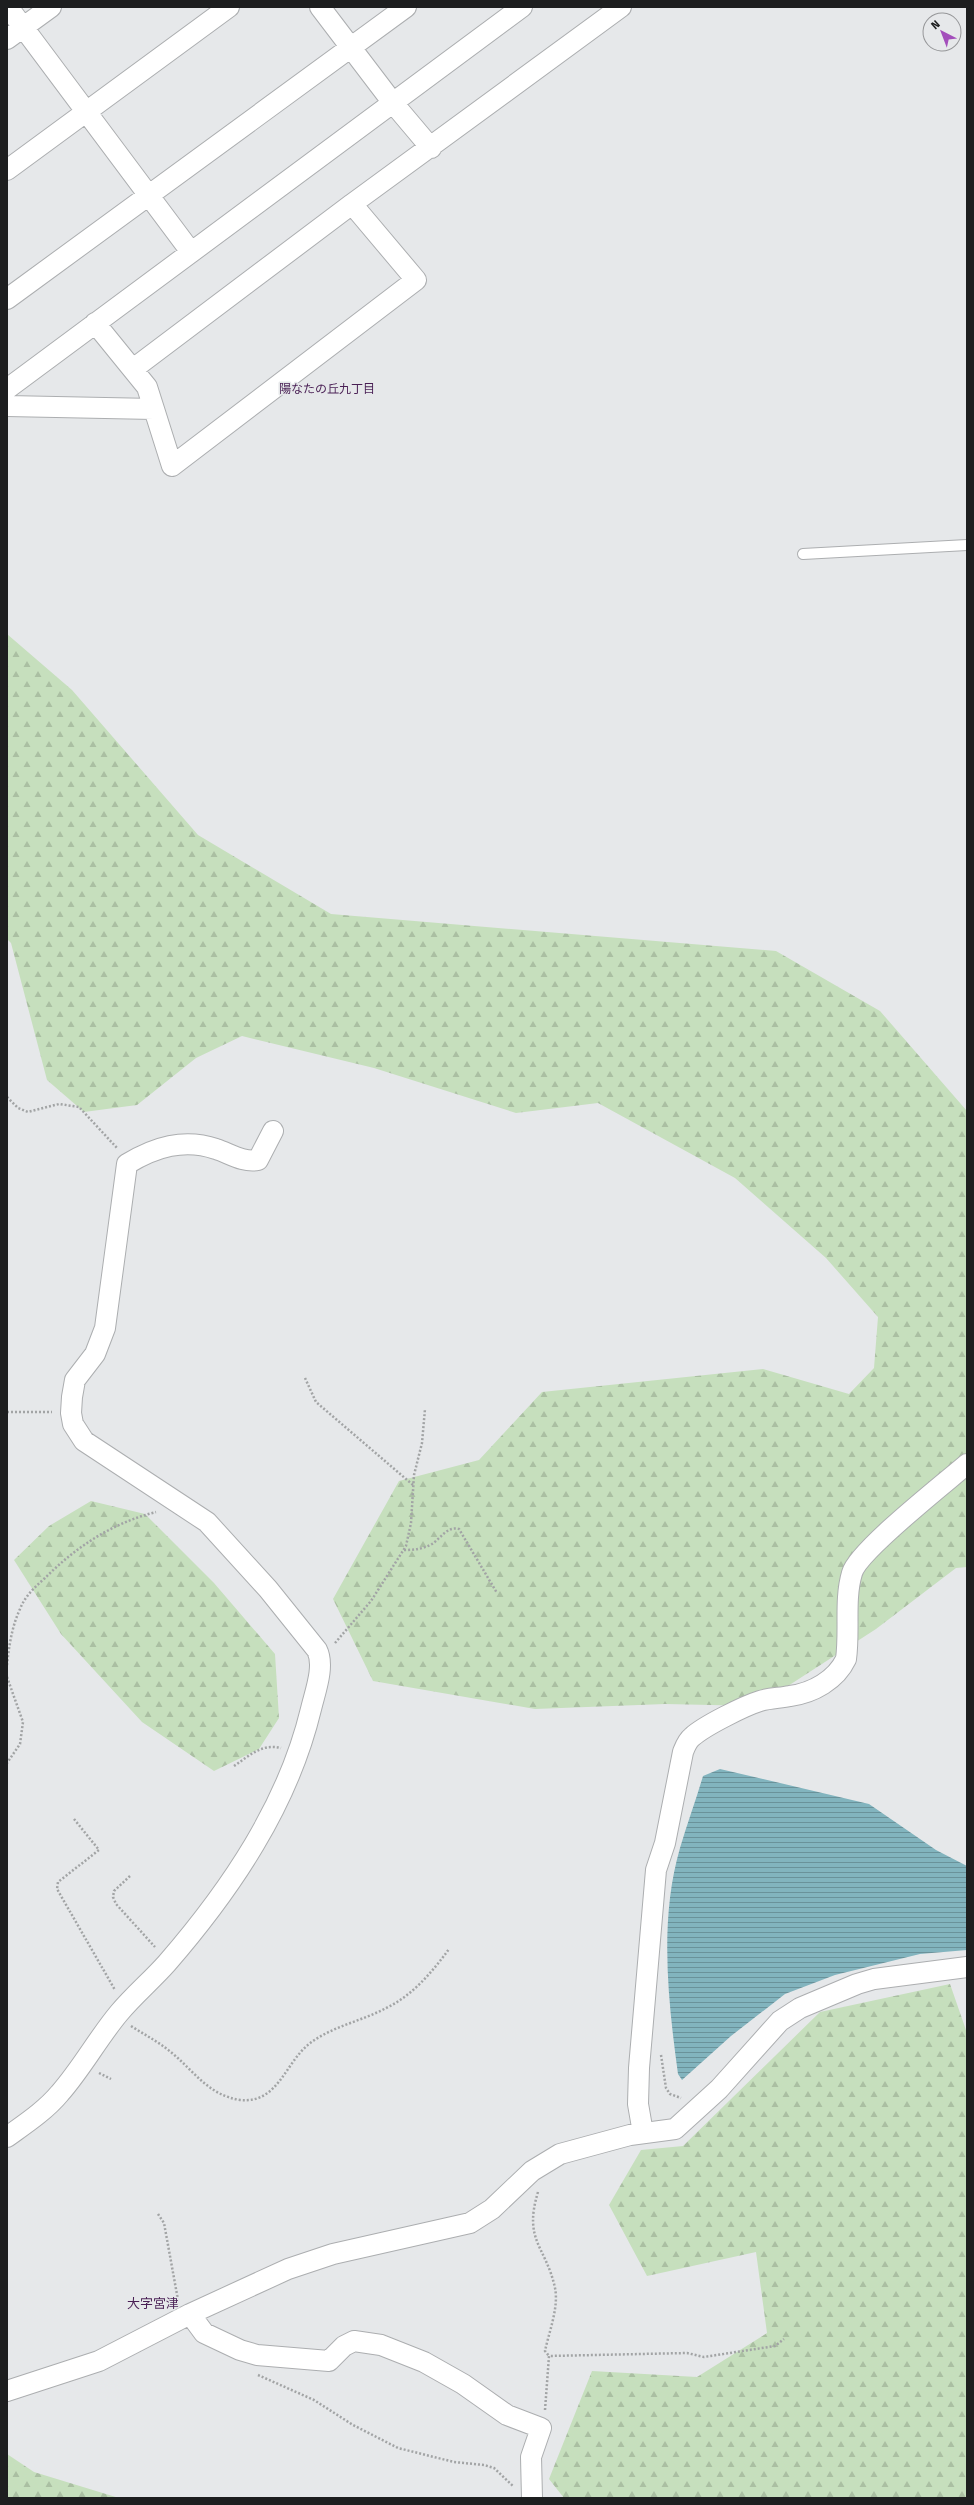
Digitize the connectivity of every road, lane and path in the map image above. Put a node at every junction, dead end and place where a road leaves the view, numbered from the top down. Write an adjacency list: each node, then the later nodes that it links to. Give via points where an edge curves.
1 (8, 7): 8 (street)
2 (51, 7): 8 (street)
3 (229, 7): 12 (street)
4 (320, 7): 10 (street)
5 (406, 7): 10 (street)
6 (522, 7): 11 (street)
7 (621, 7): 13 (street)
8 (23, 27): 9 (street); 12 (street)
9 (7, 39)
10 (352, 48): 11 (street); 15 (street)
11 (393, 103): 13 (street); 17 (street)
12 (86, 111): 14 (street); 15 (street)
13 (431, 148): 16 (street)
14 (7, 170)
15 (147, 194): 17 (street); 18 (street)
16 (352, 204): 20 (street); 23 (street, via 416,280 172,466)
17 (191, 252): 19 (street)
18 (7, 299)
19 (95, 323): 20 (street); 21 (street)
20 (133, 370): 23 (street, via 147,387)
21 (7, 389)
22 (7, 406): 23 (street)
23 (154, 408)
24 (967, 545): 25 (lane)
25 (803, 554)
26 (7, 1097): 28 (path, via 18,1108 28,1112 59,1104 79,1107)
27 (273, 1131): 28 (street, via 258,1160 234,1157 216,1149 178,1143 144,1154)
28 (128, 1164): 32 (street, via 105,1328 95,1354 75,1380)
29 (305, 1378): 34 (path, via 316,1402)
30 (425, 1409): 34 (path, via 422,1443)
31 (7, 1412): 32 (path)
32 (71, 1413): 38 (street, via 73,1424 84,1442 207,1522 268,1589)
33 (967, 1464): 52 (street, via 859,1561 850,1582 846,1659 834,1677 797,1694 759,1701 702,1730 686,1744 665,1843 656,1870 639,2068 638,2104)
34 (413, 1485): 36 (path, via 412,1523)
35 (161, 1511): 39 (path, via 98,1535 76,1549 36,1587 27,1596 15,1620)
36 (404, 1550): 37 (path, via 419,1550 432,1544 450,1529 459,1529); 38 (path, via 367,1606)
37 (497, 1593)
38 (320, 1656): 41 (street, via 308,1724)
39 (7, 1665)
40 (7, 1677): 42 (path, via 23,1722 20,1744)
41 (297, 1758): 43 (path, via 280,1747 269,1745); 47 (street, via 278,1803 233,1880)
42 (7, 1763)
43 (234, 1766)
44 (74, 1819): 49 (path, via 99,1850 58,1882 57,1889)
45 (130, 1876): 47 (path, via 114,1891 113,1897 116,1904 158,1950)
46 (449, 1949): 49 (path, via 437,1966 406,1995 389,2007 319,2037 298,2054 271,2092 250,2100 240,2100 212,2089 195,2077 159,2042 128,2025)
47 (166, 1964): 49 (street)
48 (967, 1967): 52 (street, via 874,1979 800,2008 768,2032 719,2090 684,2123 675,2130)
49 (121, 2010): 53 (street, via 60,2094 34,2118)
50 (660, 2052): 51 (path, via 666,2088 675,2097)
51 (686, 2096)
52 (643, 2133): 56 (street, via 575,2149 545,2161 492,2209 470,2223 315,2259 262,2279)
53 (7, 2137)
54 (539, 2190): 58 (path, via 531,2222 555,2288 556,2298 545,2351)
55 (158, 2214): 56 (path, via 164,2223)
56 (185, 2316): 60 (street, via 99,2361); 61 (street, via 204,2333 257,2355 329,2361 344,2346 354,2341 381,2345 424,2362 463,2384 507,2415)
57 (784, 2339): 58 (path, via 775,2346 704,2357 687,2353)
58 (549, 2356): 61 (path, via 546,2402)
59 (256, 2374): 62 (path, via 314,2400 353,2425 398,2448 454,2462 494,2468)
60 (7, 2391)
61 (541, 2428): 62 (street, via 531,2457)
62 (524, 2493)

